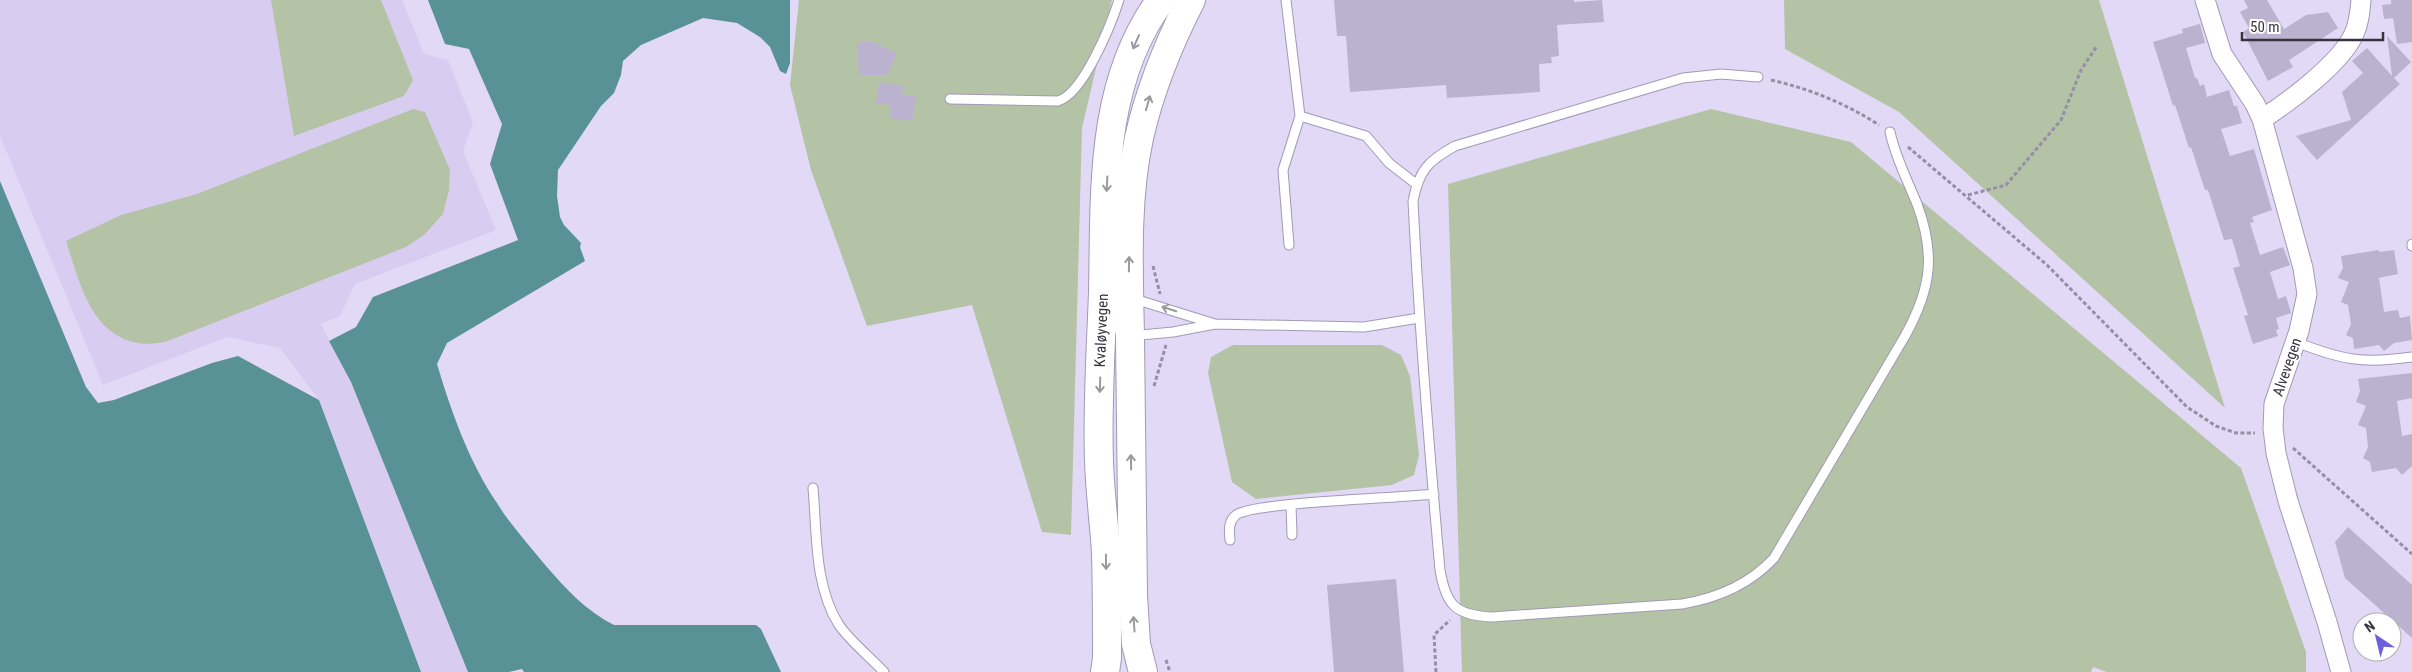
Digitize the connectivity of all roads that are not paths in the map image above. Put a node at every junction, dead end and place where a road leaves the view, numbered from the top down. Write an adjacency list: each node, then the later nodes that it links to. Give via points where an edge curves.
1 (1119, 0): 8 (lane, via 1086,73 1065,99)
2 (1161, 0): 14 (main road, Kvaløyvegen, one-way to 14, via 1141,31 1115,98 1106,191)
3 (1191, 0): 14 (main road, Kvaløyvegen, one-way to 3, via 1139,140 1158,70)
4 (1286, 0): 9 (lane)
5 (2205, 0): 10 (street, Alvevegen, via 2222,54)
6 (2360, 0): 10 (street, via 2359,23 2345,49 2292,99)
7 (1758, 77): 12 (lane, via 1721,74 1683,78 1482,137 1436,156 1424,168)
8 (950, 99)
9 (1300, 116): 12 (lane, via 1366,136 1389,163); 13 (lane, via 1283,170)
10 (2262, 119): 18 (street, Alvevegen, via 2306,282 2306,306)
11 (1890, 132): 21 (lane, via 1896,158 1925,227 1928,278 1924,298 1906,336 1774,558 1760,574 1743,585 1682,604 1474,616 1459,611 1449,602 1444,590)
12 (1416, 184): 15 (lane, via 1413,201)
13 (1289, 245)
14 (1117, 308): 16 (lane, one-way to 14, via 1141,300); 17 (main road, Kvaløyvegen); 26 (main road, Kvaløyvegen, one-way to 26, via 1099,463 1106,552)
15 (1419, 318): 16 (lane, via 1364,327); 21 (lane)
16 (1215, 324): 17 (lane)
17 (1130, 336): 27 (main road, Kvaløyvegen, one-way to 17, via 1136,644 1133,595)
18 (2296, 342): 19 (lane, via 2352,360 2376,362); 28 (street, Alvevegen, via 2274,404 2274,439 2288,501)
19 (2412, 356)
20 (814, 488): 25 (lane, via 820,572 826,599 840,626)
21 (1434, 494): 22 (lane)
22 (1291, 505): 23 (lane); 24 (lane, via 1236,515 1229,525)
23 (1292, 534)
24 (1230, 540)
25 (884, 672)
26 (1105, 672)
27 (1143, 672)
28 (2341, 672)

